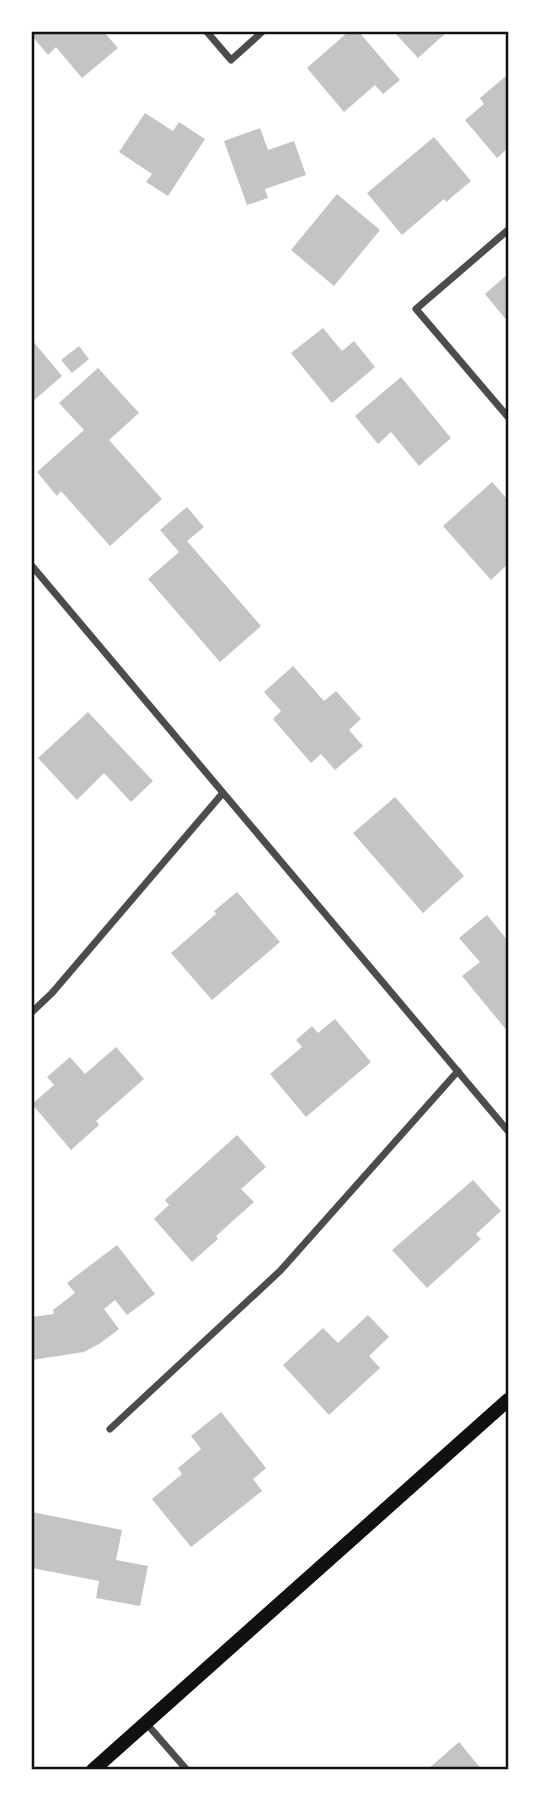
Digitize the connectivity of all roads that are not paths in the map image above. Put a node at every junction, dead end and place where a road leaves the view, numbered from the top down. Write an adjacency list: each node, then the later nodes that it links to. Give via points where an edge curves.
1 (207, 32): 2 (street, via 232,60)
2 (262, 32)
3 (509, 229): 4 (street, via 416,309)
4 (509, 417)
5 (32, 566): 6 (street)
6 (222, 794): 7 (street); 8 (street)
7 (32, 1013)
8 (458, 1071): 9 (street); 11 (street, via 280,1271)
9 (509, 1131)
10 (509, 1400): 12 (main road)
11 (110, 1429)
12 (145, 1723): 13 (main road); 14 (street)
13 (93, 1769)
14 (187, 1769)

